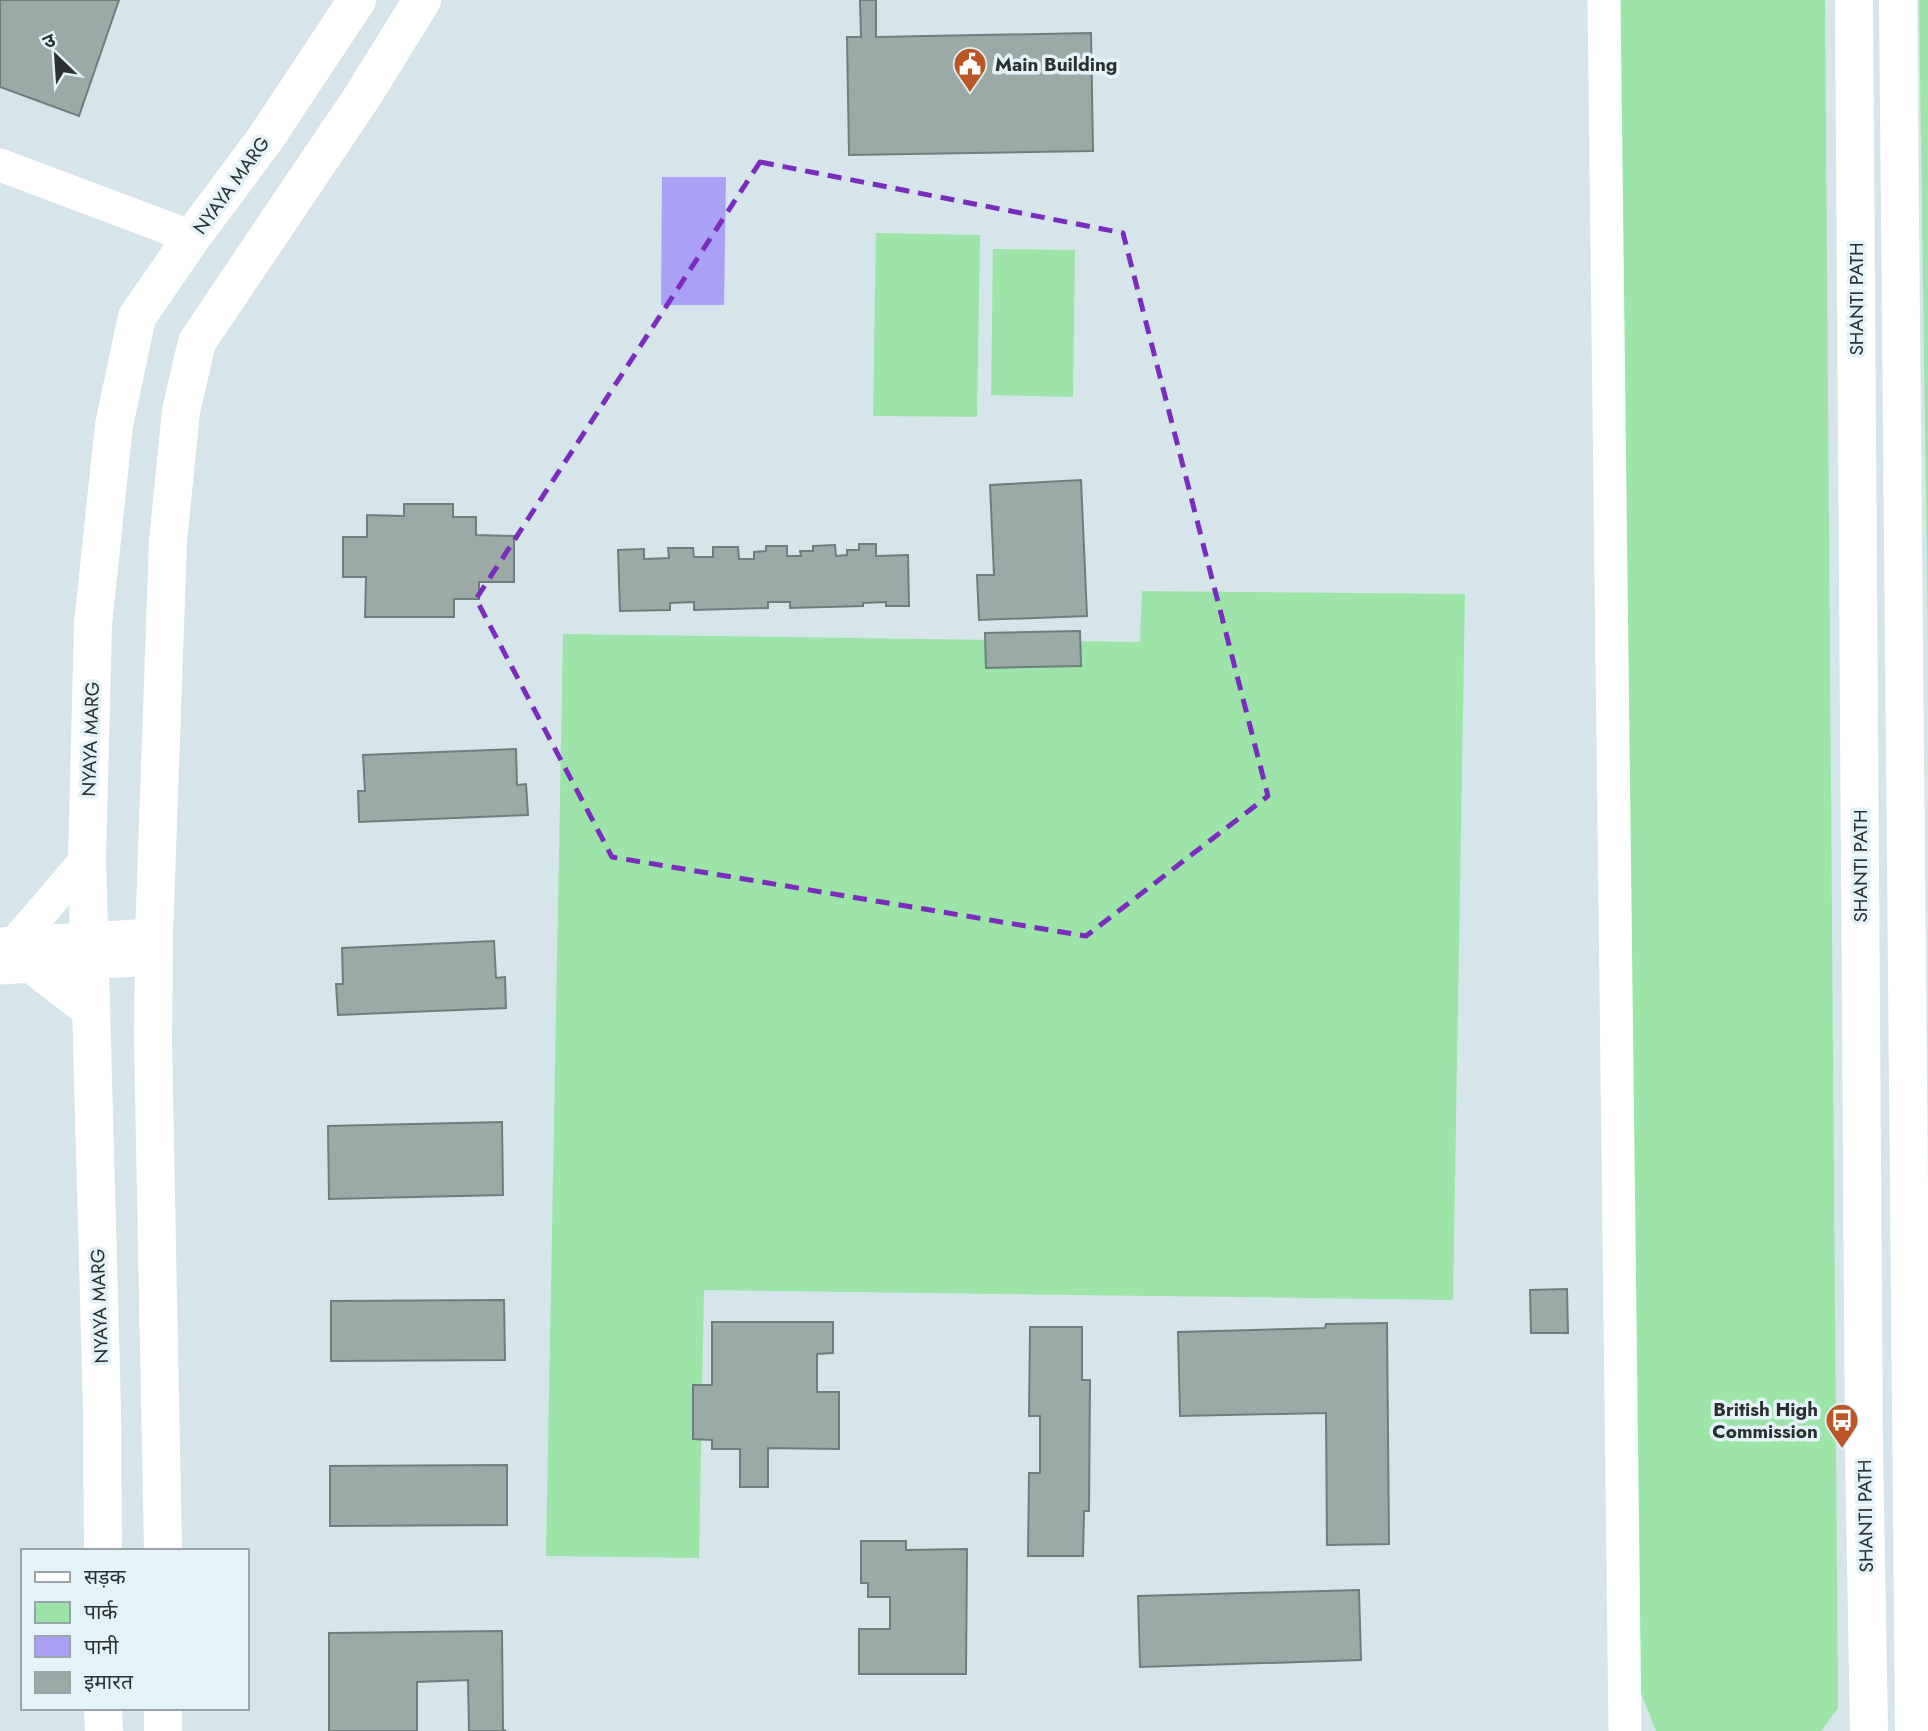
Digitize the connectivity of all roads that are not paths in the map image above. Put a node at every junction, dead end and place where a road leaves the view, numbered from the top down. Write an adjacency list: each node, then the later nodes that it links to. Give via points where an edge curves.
1 (357, 0): 7 (main road, NYAYA MARG, via 265,139)
2 (422, 0): 9 (main road, via 197,342 181,411 168,541)
3 (1604, 0): 19 (street)
4 (1854, 0): 20 (main road, SHANTI PATH)
5 (1898, 0): 21 (main road)
6 (0, 165): 7 (street)
7 (192, 237): 8 (main road, NYAYA MARG, via 137,317 114,425 93,624)
8 (87, 859): 10 (main road, NYAYA MARG); 11 (street)
9 (154, 947): 10 (street); 14 (main road)
10 (89, 950): 11 (street); 12 (main road, NYAYA MARG)
11 (11, 955): 12 (street)
12 (91, 1013): 13 (main road, NYAYA MARG)
13 (103, 1549)
14 (163, 1549)
15 (103, 1710): 17 (main road)
16 (163, 1710): 18 (main road)
17 (104, 1731)
18 (163, 1731)
19 (1625, 1731)
20 (1869, 1731)
21 (1914, 1731)

